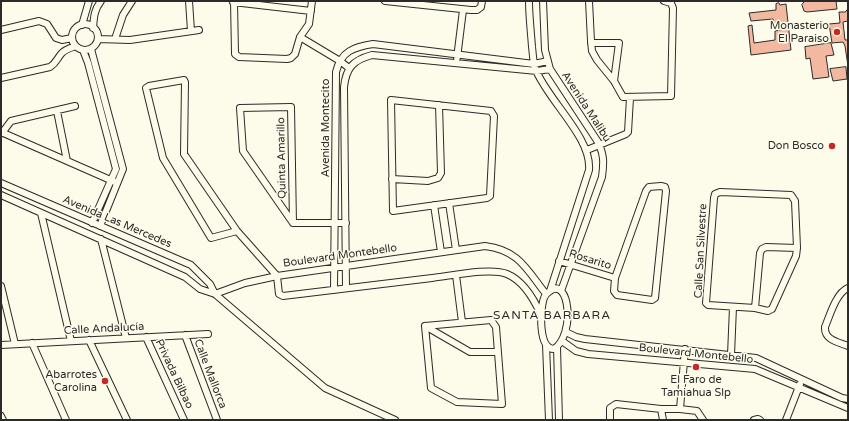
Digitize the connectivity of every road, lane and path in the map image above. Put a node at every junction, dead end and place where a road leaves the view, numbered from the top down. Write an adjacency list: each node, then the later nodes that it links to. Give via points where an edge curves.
1 (89, 1): 15 (street)
2 (101, 1): 16 (street, via 94,15)
3 (132, 1): 23 (street, via 123,14)
4 (189, 1): 19 (street)
5 (312, 1): 14 (street)
6 (385, 1): 13 (street)
7 (482, 1): 13 (street, via 481,7 477,10)
8 (529, 1): 32 (street, Avenida Malibu)
9 (543, 1): 30 (street, Avenida Malibu, via 545,50)
10 (589, 1): 24 (street)
11 (664, 1): 38 (street, via 671,3 673,8 671,96)
12 (234, 2): 14 (street); 20 (street, via 235,54 239,58 291,58 295,54)
13 (463, 10): 28 (street)
14 (311, 11): 20 (street, via 309,24)
15 (82, 25): 16 (street); 21 (street, via 74,30)
16 (94, 28): 22 (street)
17 (1, 30): 21 (street, via 39,21 47,24 56,38)
18 (199, 30): 19 (street)
19 (191, 31): 23 (street, via 130,40)
20 (300, 37): 29 (street)
21 (72, 38): 25 (street)
22 (98, 39): 23 (street); 26 (street)
23 (115, 39)
24 (591, 43): 37 (street, via 597,60); 37 (street, via 619,43)
25 (76, 46): 27 (street); 36 (street, via 66,50 50,66)
26 (91, 49): 27 (street); 47 (street, via 123,169)
27 (83, 50): 47 (street, via 116,169)
28 (457, 55): 29 (street, via 373,44 352,49); 31 (street); 32 (street)
29 (340, 61): 33 (street); 54 (street, Avenida Montecito, via 336,72)
30 (548, 61): 32 (street); 34 (street, Avenida Malibu)
31 (456, 63): 33 (street, via 372,55 363,57); 35 (street)
32 (534, 64): 35 (street, Avenida Malibu)
33 (349, 68): 55 (street, Avenida Montecito, via 344,87)
34 (550, 69): 35 (street); 43 (street, Avenida Malibu)
35 (537, 72): 44 (street, Avenida Malibu)
36 (1, 78)
37 (614, 81): 38 (street, via 623,97)
38 (630, 98): 43 (street, via 628,132)
39 (75, 106): 41 (street)
40 (439, 106): 46 (street, via 441,173 438,178 428,181); 46 (street, via 391,100); 50 (street, via 487,110 494,116 490,196)
41 (57, 111): 42 (street, via 10,121); 45 (street)
42 (2, 132): 45 (street)
43 (600, 145): 44 (street); 64 (street, Avenida Malibu, via 604,163 602,177)
44 (586, 150): 63 (street, Avenida Malibu, via 590,163 589,170)
45 (67, 161): 47 (street)
46 (392, 179): 51 (street, via 392,211)
47 (114, 181): 56 (street)
48 (1, 182): 56 (street, Avenida Las Mercedes)
49 (1, 195): 52 (street, Avenida Las Mercedes)
50 (449, 203): 51 (street); 61 (street)
51 (434, 205): 62 (street)
52 (42, 213): 58 (street, Avenida Las Mercedes); 88 (street)
53 (293, 223): 53 (street, Quinta Amarillo, via 291,107 240,108 243,151); 54 (street)
54 (335, 223): 55 (street); 66 (street, Avenida Montecito)
55 (346, 223): 65 (street, Avenida Montecito)
56 (96, 224): 58 (street); 76 (street, Avenida Las Mercedes, via 192,265 210,284)
57 (237, 231): 57 (street, via 184,154 184,80 149,86 146,88 163,158 211,238); 68 (street)
58 (92, 235): 59 (street, Avenida Las Mercedes)
59 (100, 239): 76 (street, Avenida Las Mercedes, via 185,277 200,289); 86 (street)
60 (797, 248): 77 (street, Calle San Silvestre, via 795,201 791,195 720,192 715,194 706,303); 78 (street, Calle San Silvestre, via 796,256 772,309 768,311); 78 (street, via 762,249)
61 (456, 250): 62 (street, Boulevard Montebello); 75 (street, Boulevard Montebello, via 485,246 507,250 522,262)
62 (441, 252): 65 (street, Boulevard Montebello)
63 (560, 261): 64 (street, Rosarito); 75 (street, Avenida Malibu)
64 (570, 264): 69 (street, Rosarito); 74 (street, Avenida Malibu)
65 (346, 266): 66 (street, Boulevard Montebello); 71 (street, Avenida Montecito)
66 (334, 267): 68 (street, Boulevard Montebello); 73 (street, Avenida Montecito)
67 (456, 275): 71 (street, Boulevard Montebello); 79 (street, Boulevard Montebello, via 491,271 508,274 527,289); 80 (street)
68 (277, 276): 73 (street, Boulevard Montebello, via 279,294 283,296); 76 (street, via 245,283)
69 (615, 278): 69 (street, via 614,291 617,294 652,300 655,298 665,187 649,187 646,191)
70 (1, 286): 91 (street)
71 (346, 288): 73 (street, Boulevard Montebello)
72 (848, 288): 94 (street, via 839,296 825,330 831,339)
73 (334, 290)
74 (561, 291): 75 (street, via 558,288); 82 (street, via 567,310)
75 (548, 292): 79 (street, Avenida Malibu, via 544,298)
76 (215, 294): 112 (street, Avenida Las Mercedes, via 325,388)
77 (733, 307): 78 (street, Calle San Silvestre); 98 (street)
78 (755, 308)
79 (542, 316): 93 (street, via 541,326)
80 (462, 322): 81 (street); 97 (street, via 491,320 496,326)
81 (425, 326): 97 (street, via 470,352); 97 (street, via 430,388 457,402 502,404)
82 (566, 332): 89 (street); 96 (street, Boulevard Montebello, via 585,339)
83 (208, 334): 84 (street, Calle Andalucía)
84 (185, 335): 85 (street, Calle Andalucía); 111 (street, Calle Mallorca)
85 (146, 337): 86 (street, Calle Andalucía); 110 (street, Privada Bilbao)
86 (126, 338): 87 (street, Calle Andalucía)
87 (88, 340): 88 (street, Calle Andalucía); 109 (street)
88 (71, 341): 90 (street, Calle Andalucía)
89 (562, 341): 95 (street); 99 (street, Boulevard Montebello, via 576,351 588,354)
90 (32, 343): 91 (street, Calle Andalucía); 108 (street)
91 (15, 344): 92 (street, Calle Andalucía)
92 (1, 345)
93 (546, 345): 95 (street, via 550,349); 113 (street)
94 (848, 346)
95 (557, 347): 114 (street)
96 (685, 349): 98 (street, Boulevard Montebello); 99 (street)
97 (498, 352)
98 (731, 355): 100 (street, Boulevard Montebello, via 756,358)
99 (684, 362): 101 (street, Boulevard Montebello, via 755,369); 105 (street)
100 (803, 379): 101 (street); 102 (street, Boulevard Montebello)
101 (798, 388): 103 (street, Boulevard Montebello); 120 (street)
102 (848, 399)
103 (848, 408)
104 (661, 409): 105 (street); 115 (street, via 616,404 610,408); 116 (street)
105 (680, 409): 117 (street, via 697,411)
106 (1, 416): 107 (street)
107 (2, 420)
108 (66, 420)
109 (127, 420)
110 (184, 420)
111 (217, 420)
112 (395, 420)
113 (549, 420)
114 (559, 420)
115 (610, 420)
116 (663, 420)
117 (703, 420)
118 (754, 420): 119 (street)
119 (760, 420)
120 (786, 420)

